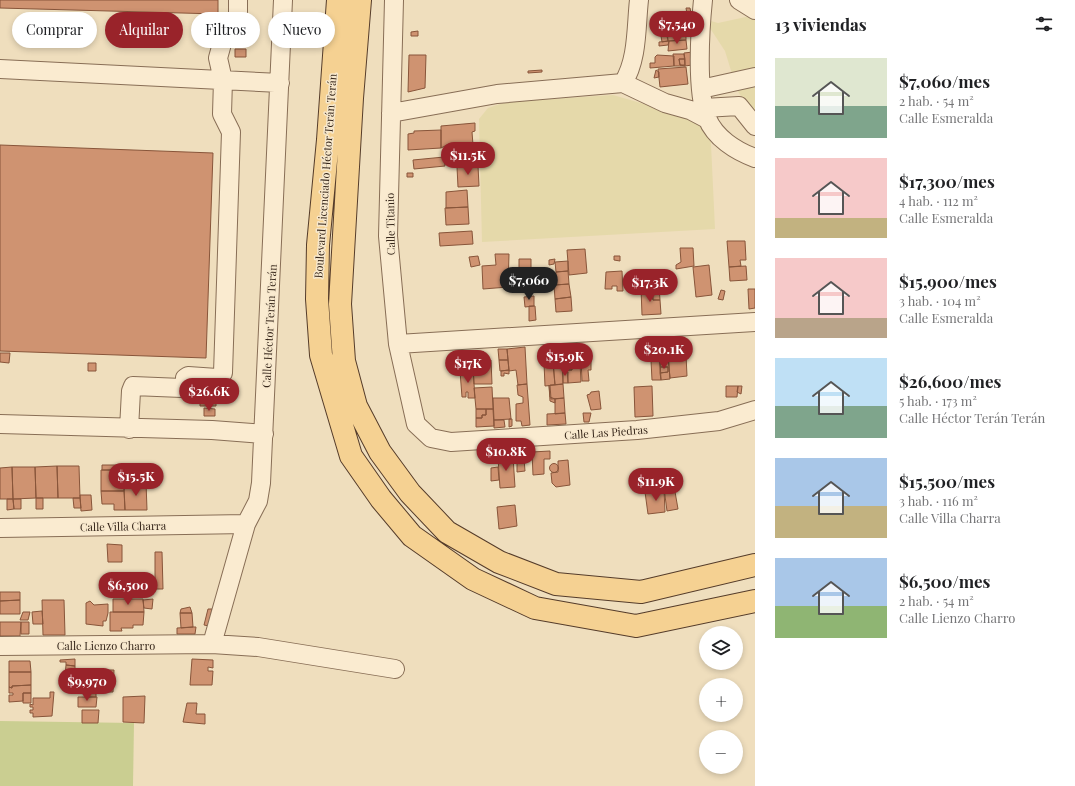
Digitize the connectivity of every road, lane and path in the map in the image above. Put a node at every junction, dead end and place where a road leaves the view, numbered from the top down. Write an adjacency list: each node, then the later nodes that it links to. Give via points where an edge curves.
1 (238, 0): 11 (street, via 238,16 223,40 218,58)
2 (283, 0): 12 (street, Calle Héctor Terán Terán)
3 (327, 0): 15 (main road, via 321,87 323,97)
4 (338, 0): 15 (main road, Boulevard Licenciado Héctor Terán Terán)
5 (360, 0): 29 (main road, Boulevard Licenciado Héctor Terán Terán, via 340,304 344,361 356,406 380,452 410,493 447,532 499,562 556,584 641,592)
6 (394, 0): 16 (street, Calle Titanio)
7 (639, 0): 13 (street, via 634,56)
8 (703, 0): 14 (street, via 700,25)
9 (0, 69): 11 (street)
10 (755, 77): 14 (street)
11 (223, 80): 12 (street); 24 (street, via 222,114 232,132 223,373 217,378 188,376 182,388 133,386 130,391)
12 (280, 83): 25 (street, Calle Héctor Terán Terán)
13 (623, 83): 16 (street, via 497,94); 17 (street, via 665,103)
14 (701, 89): 17 (street)
15 (330, 106): 30 (main road, Boulevard Licenciado Héctor Terán Terán, via 318,245 317,299 321,355 351,456 381,499 412,536 473,579 535,608 636,626)
16 (391, 113): 21 (street, Calle Titanio, via 388,236)
17 (706, 114): 18 (street, via 739,106); 19 (street, via 723,140)
18 (755, 126)
19 (755, 158)
20 (755, 322): 21 (street)
21 (398, 344): 26 (street, Calle Titanio, via 416,424)
22 (755, 410): 26 (street, Calle Las Piedras, via 719,421 637,430 451,442)
23 (0, 424): 24 (street)
24 (129, 429): 25 (street, via 212,430)
25 (264, 434): 27 (street, Calle Héctor Terán Terán, via 262,483 258,501)
26 (431, 438)
27 (246, 524): 28 (street, Calle Villa Charra); 31 (street, Calle Héctor Terán Terán)
28 (0, 528)
29 (755, 565)
30 (755, 601)
31 (212, 644): 32 (street, Calle Lienzo Charro); 33 (street, Calle Lienzo Charro, via 258,648)
32 (0, 646)
33 (395, 669)

